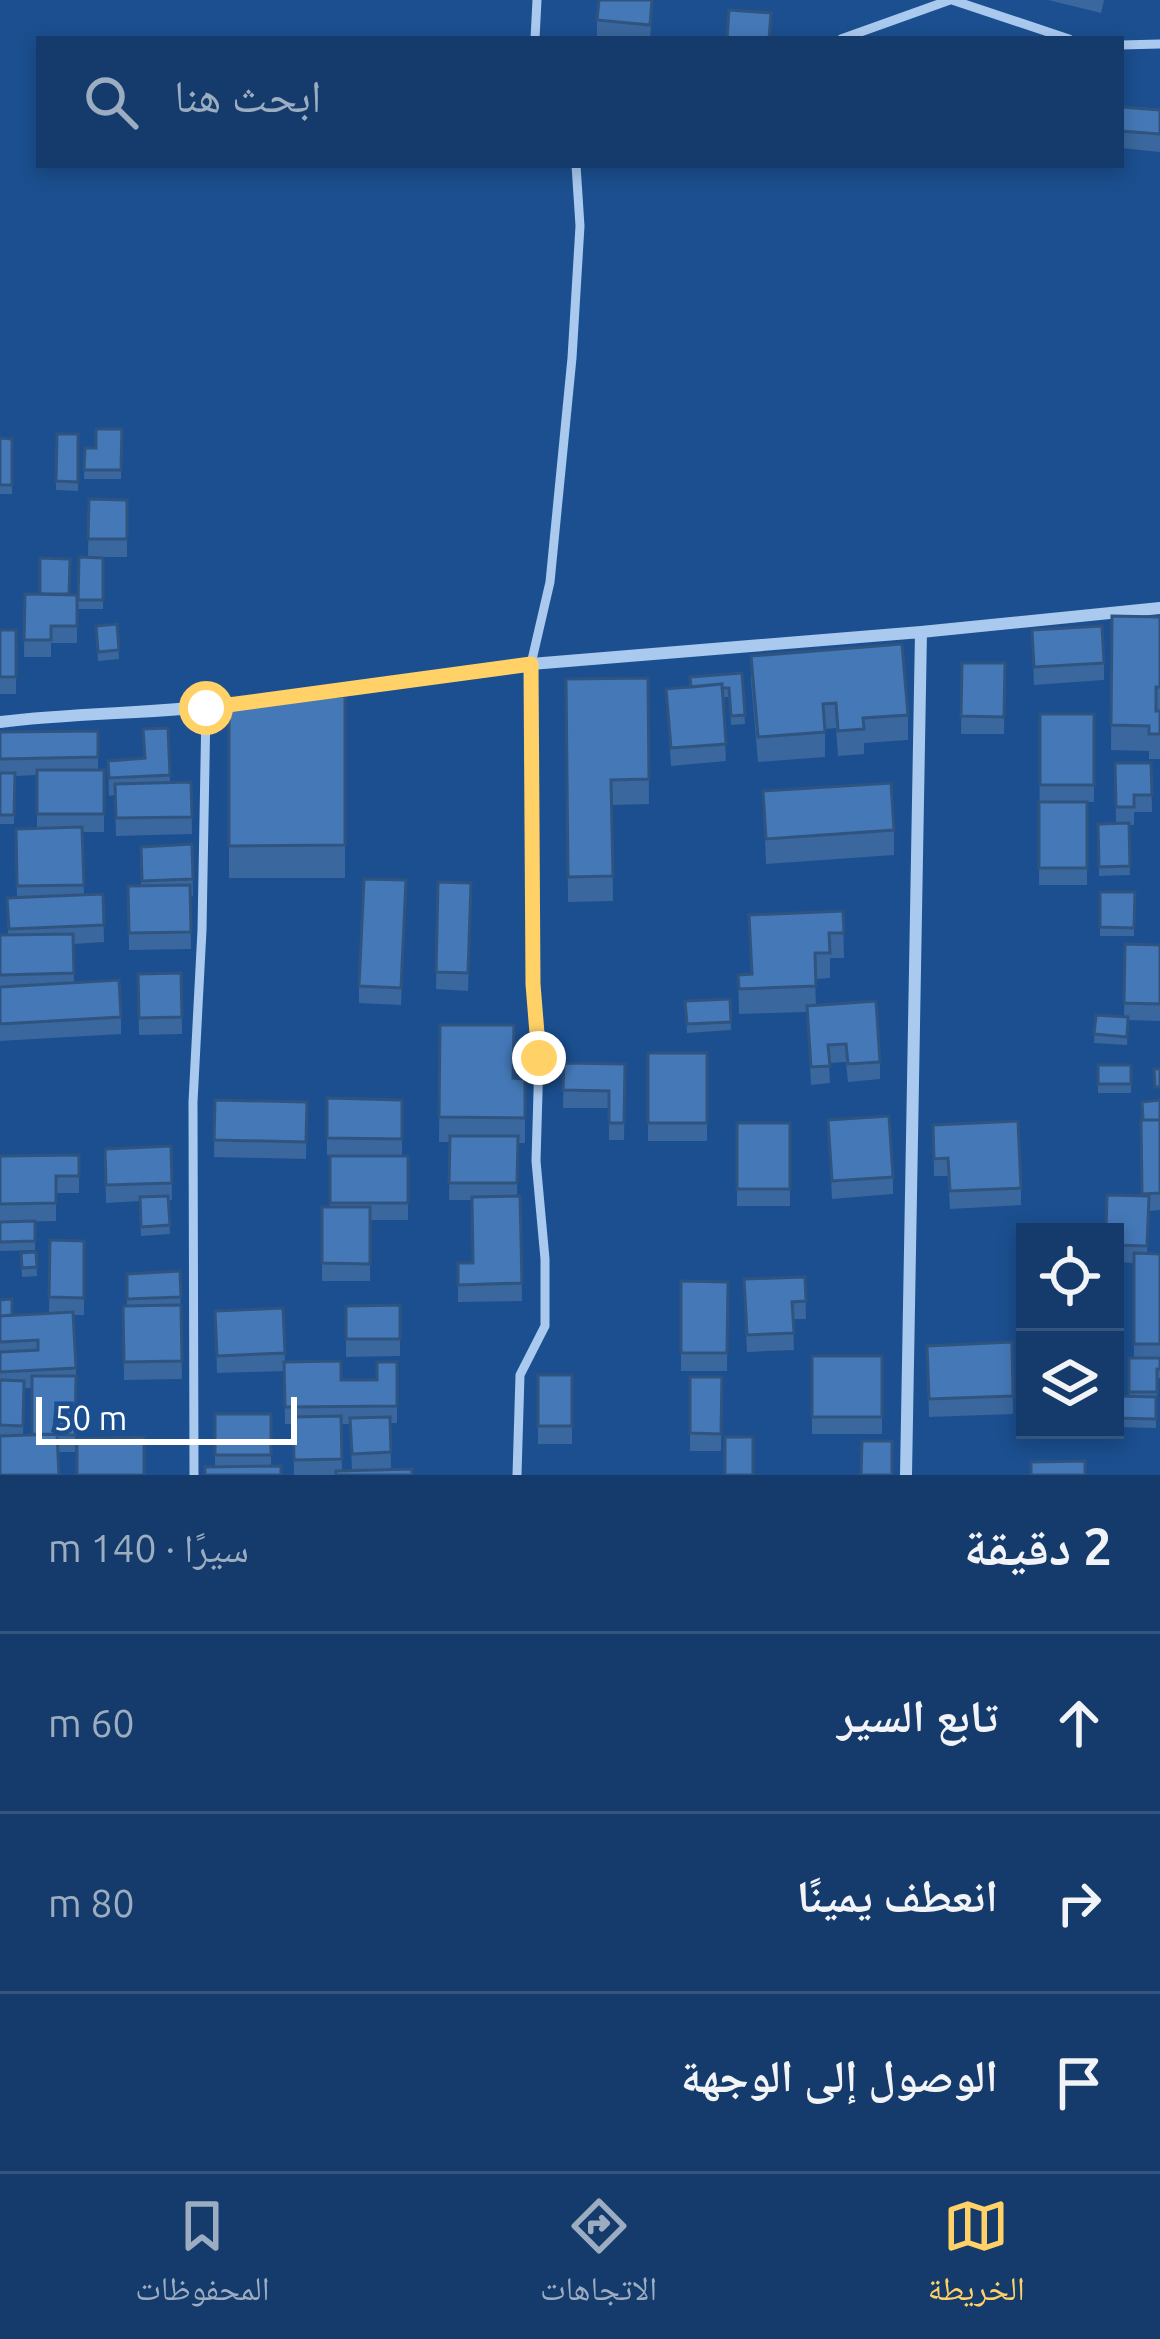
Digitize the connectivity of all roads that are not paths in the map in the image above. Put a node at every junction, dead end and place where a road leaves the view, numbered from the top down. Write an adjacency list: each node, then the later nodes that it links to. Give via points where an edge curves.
1 (537, 0): 3 (lane)
2 (951, 0): 4 (lane); 5 (lane)
3 (535, 36)
4 (849, 36)
5 (1061, 36)
6 (1160, 44): 7 (lane)
7 (1124, 45)
8 (576, 168): 11 (lane, via 572,358 550,583)
9 (1160, 608): 10 (street)
10 (921, 632): 11 (street); 18 (street)
11 (531, 664): 12 (street); 17 (lane, via 545,1326 520,1375)
12 (274, 698)
13 (252, 701): 14 (street)
14 (206, 708): 15 (street); 16 (lane)
15 (0, 722)
16 (194, 1475)
17 (517, 1475)
18 (906, 1475)

